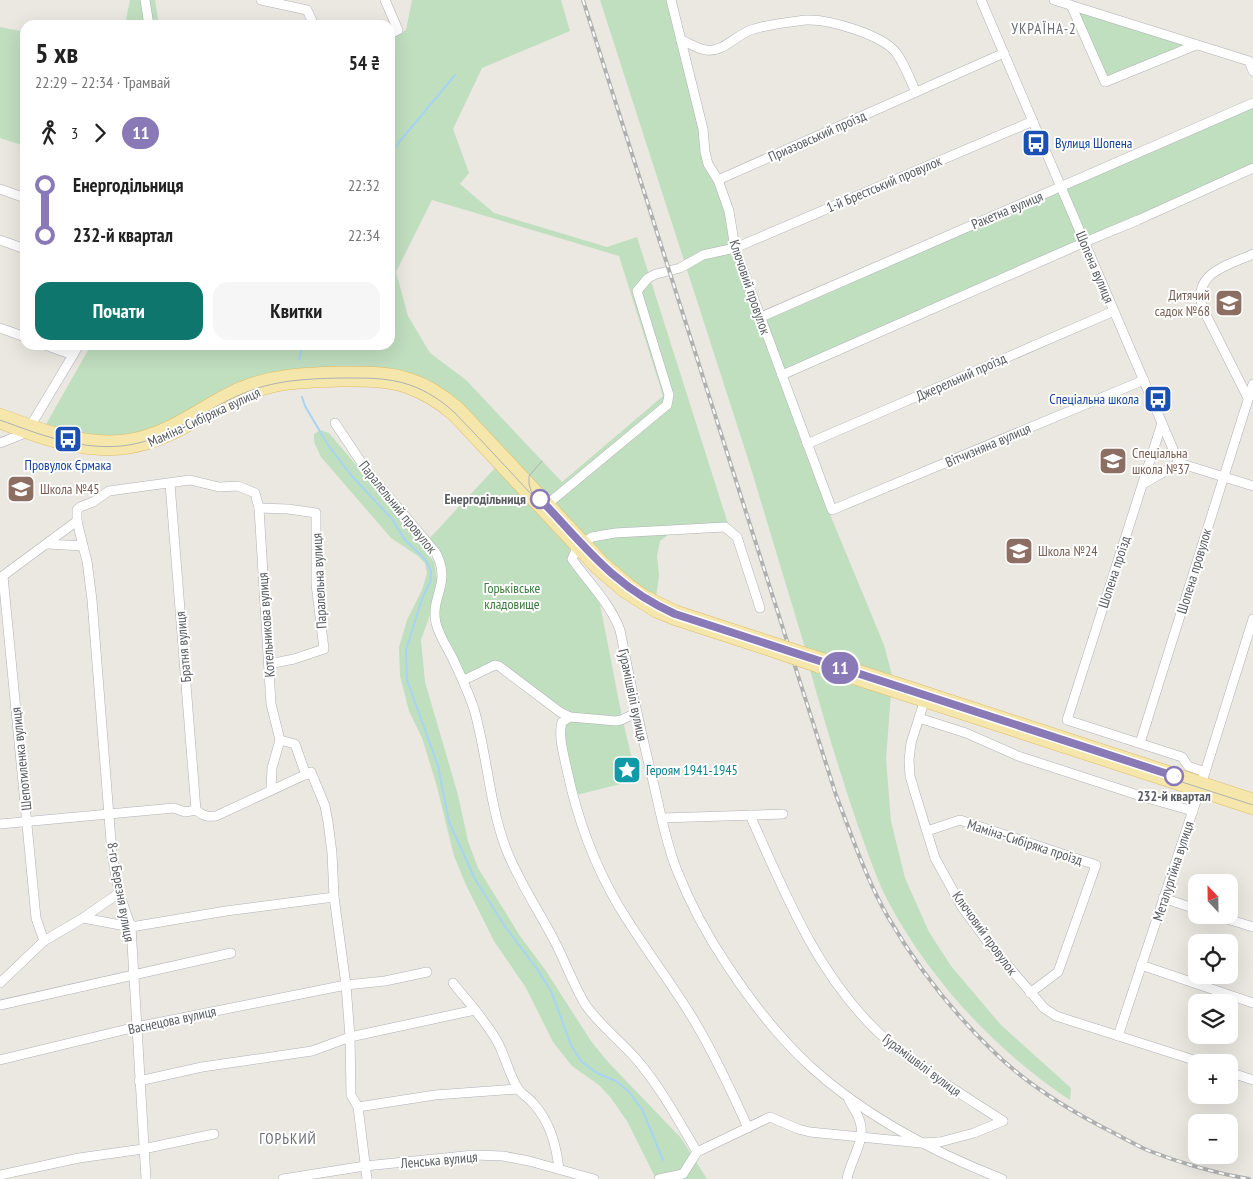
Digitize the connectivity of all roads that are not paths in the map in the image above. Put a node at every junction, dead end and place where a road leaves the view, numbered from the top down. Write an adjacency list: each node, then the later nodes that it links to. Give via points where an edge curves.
1 (145, 0): 9 (street)
2 (261, 0): 10 (street, via 307,10)
3 (385, 0): 11 (street)
4 (671, 0): 12 (street, Ключовий провулок)
5 (992, 0): 7 (street)
6 (1054, 0): 8 (street)
7 (982, 2): 14 (street, Шопена вулиця)
8 (1071, 5): 13 (street); 13 (street, via 1105,82)
9 (148, 20)
10 (312, 20)
11 (391, 20)
12 (681, 40): 16 (street, via 706,50 715,50 753,29 808,20 842,25 886,43 898,54); 20 (street, Ключовий провулок, via 707,158)
13 (1196, 44): 15 (street, via 1249,61)
14 (1004, 53): 16 (street, Приазовський проїзд); 18 (street, Шопена вулиця)
15 (1253, 70)
16 (916, 92): 20 (street, Приазовський проїзд)
17 (1253, 103): 21 (street, Ракетна вулиця)
18 (1033, 121): 21 (street, Шопена вулиця); 27 (street, 1-й Брестський провулок)
19 (1253, 168): 25 (street)
20 (718, 180): 27 (street, Ключовий провулок, via 729,211)
21 (1061, 187): 25 (street, Шопена вулиця); 30 (street, Ракетна вулиця)
22 (0, 189): 23 (street)
23 (20, 196)
24 (0, 240): 26 (street)
25 (1084, 242): 29 (street, Шопена вулиця); 36 (street)
26 (20, 247)
27 (735, 248): 30 (street, Ключовий провулок); 52 (street, 1-й Брестський провулок, via 703,255 680,268 656,274 637,291 669,395 667,405)
28 (1253, 254): 39 (street, via 1205,279 1199,299)
29 (1114, 311): 37 (street, Шопена вулиця); 46 (street, Джерельний проїзд)
30 (761, 317): 36 (street, Ключовий провулок)
31 (0, 328): 32 (street)
32 (20, 335)
33 (59, 350): 35 (street)
34 (76, 350): 35 (street)
35 (73, 355): 44 (street)
36 (782, 374): 46 (street, Ключовий провулок)
37 (1144, 380): 42 (street, Шопена вулиця); 54 (street, Вітчизняна вулиця)
38 (1253, 384): 39 (street, Шопена провулок)
39 (1248, 398): 48 (street, Шопена провулок)
40 (0, 414): 44 (main road)
41 (335, 423): 63 (street, Паралельний провулок, via 367,471 442,564 436,622)
42 (1162, 423): 47 (street, Шопена вулиця); 50 (street, Шопена проїзд)
43 (0, 424): 44 (main road)
44 (28, 429): 45 (street); 52 (main road, Маміна-Сибіряка вулиця, via 81,448 128,448 165,438 241,398 272,386 304,382 383,382 415,391 443,407)
45 (0, 444)
46 (807, 444): 54 (street, Ключовий провулок)
47 (1179, 463): 48 (street); 50 (street)
48 (1224, 477): 51 (street); 69 (street, Шопена провулок)
49 (170, 484): 53 (street, via 190,480 219,487 238,486 255,493); 55 (street, via 109,491 80,506); 75 (street, Братня вулиця)
50 (1142, 484): 69 (street, Шопена проїзд, via 1067,720)
51 (1253, 486)
52 (545, 507): 57 (main road, Маміна-Сибіряка вулиця)
53 (259, 508): 62 (street, Котельникова вулиця); 62 (street, Паралельна вулиця, via 316,513 316,584 324,649)
54 (832, 510)
55 (77, 521): 56 (street); 58 (street, 8-го Березня вулиця)
56 (47, 544): 58 (street); 59 (street)
57 (580, 545): 60 (street, via 592,537 615,533 725,527 737,537); 64 (main road, Маміна-Сибіряка вулиця, bridge, via 622,580 660,604 757,642); 65 (street, Гурамішвілі вулиця, via 572,559 611,610 620,630)
58 (83, 546): 77 (street, 8-го Березня вулиця, via 92,600)
59 (1, 577): 81 (street, Шепотиленка вулиця)
60 (760, 608)
61 (1253, 619): 71 (street, Металургійна вулиця)
62 (269, 664): 68 (street, Котельникова вулиця, via 271,704)
63 (464, 680): 66 (street, via 491,666 499,666); 120 (street, via 482,736 497,821 515,868 586,1005 653,1080)
64 (926, 697): 67 (street, Ключовий провулок); 71 (main road, Маміна-Сибіряка вулиця)
65 (636, 714): 66 (street, via 616,721); 80 (street, Гурамішвілі вулиця)
66 (570, 717): 115 (street, via 562,722 560,730 563,749 578,814 600,870 618,904 698,1027)
67 (919, 718): 76 (street, via 966,733 1018,756); 83 (street, Ключовий провулок, via 911,743 910,776)
68 (280, 740): 70 (street, via 295,744); 72 (street, Котельникова вулиця, via 272,768)
69 (1140, 743): 71 (street, via 1182,757)
70 (306, 775): 72 (street); 85 (street, via 311,772 325,806)
71 (1202, 782): 73 (main road, Маміна-Сибіряка вулиця); 74 (main road, Маміна-Сибіряка вулиця); 76 (street, Металургійна вулиця)
72 (271, 789): 75 (street, via 216,816 208,817)
73 (1253, 799)
74 (1253, 809)
75 (196, 810): 77 (street, via 185,812 174,808)
76 (1193, 811): 86 (street, Металургійна вулиця)
77 (109, 814): 81 (street); 84 (street, 8-го Березня вулиця)
78 (783, 814): 79 (street)
79 (750, 815): 80 (street); 118 (street, Гурамішвілі вулиця, via 800,925 850,1002 904,1054 1003,1121 956,1139)
80 (662, 818): 113 (street, Гурамішвілі вулиця, via 676,866 695,912 742,988 789,1045)
81 (27, 822): 82 (street); 92 (street, Шепотиленка вулиця, via 36,918)
82 (0, 824)
83 (927, 831): 100 (street, Ключовий провулок, via 935,858 962,907); 100 (street, Маміна-Сибіряка проїзд, via 960,820 1096,865 1058,972)
84 (119, 893): 88 (street); 90 (street, 8-го Березня вулиця)
85 (334, 897): 90 (street); 99 (street)
86 (1163, 898): 87 (street); 94 (street, Металургійна вулиця)
87 (1188, 906)
88 (83, 918): 90 (street); 92 (street)
89 (1238, 923): 91 (street)
90 (131, 927): 96 (street, 8-го Березня вулиця)
91 (1253, 928)
92 (44, 941): 97 (street)
93 (231, 953): 96 (street)
94 (1141, 965): 101 (street); 105 (street, Металургійна вулиця)
95 (427, 972): 99 (street, Васнецова вулиця)
96 (133, 974): 102 (street); 104 (street, 8-го Березня вулиця)
97 (0, 983)
98 (453, 983): 103 (street)
99 (346, 985): 104 (street, Васнецова вулиця); 106 (street)
100 (1030, 994): 105 (street, Ключовий провулок, via 1056,1016)
101 (1253, 1003)
102 (0, 1005)
103 (475, 1010): 106 (street); 112 (street, via 498,1042)
104 (136, 1027): 108 (street, Васнецова вулиця); 111 (street, 8-го Березня вулиця)
105 (1118, 1036): 107 (street, Ключовий провулок)
106 (350, 1037): 111 (street, via 312,1051 202,1066); 114 (street, via 351,1095)
107 (1188, 1058)
108 (0, 1060)
109 (1238, 1075): 110 (street)
110 (1253, 1080)
111 (139, 1081): 119 (street, 8-го Березня вулиця)
112 (518, 1089): 114 (street, via 435,1094); 122 (street, via 544,1116 554,1142)
113 (848, 1097): 117 (street, Гурамішвілі вулиця, via 861,1123); 118 (street, Гурамішвілі вулиця)
114 (358, 1107): 121 (street)
115 (748, 1128): 117 (street, Гурамішвілі вулиця, via 770,1117 810,1132); 120 (street, Гурамішвілі вулиця)
116 (214, 1134): 119 (street)
117 (861, 1138): 118 (street, Гурамішвілі вулиця); 129 (street)
118 (921, 1143): 130 (street, Гурамішвілі вулиця)
119 (143, 1149): 123 (street, via 78,1158); 124 (street, 8-го Березня вулиця)
120 (696, 1152): 128 (street, via 682,1174)
121 (365, 1166): 122 (street, Ленська вулиця, via 474,1155 503,1156); 125 (street, Ленська вулиця); 126 (street)
122 (559, 1169): 127 (street, Ленська вулиця)
123 (0, 1175)
124 (146, 1179)
125 (283, 1179)
126 (367, 1179)
127 (594, 1179)
128 (659, 1179)
129 (847, 1179)
130 (1002, 1179)

